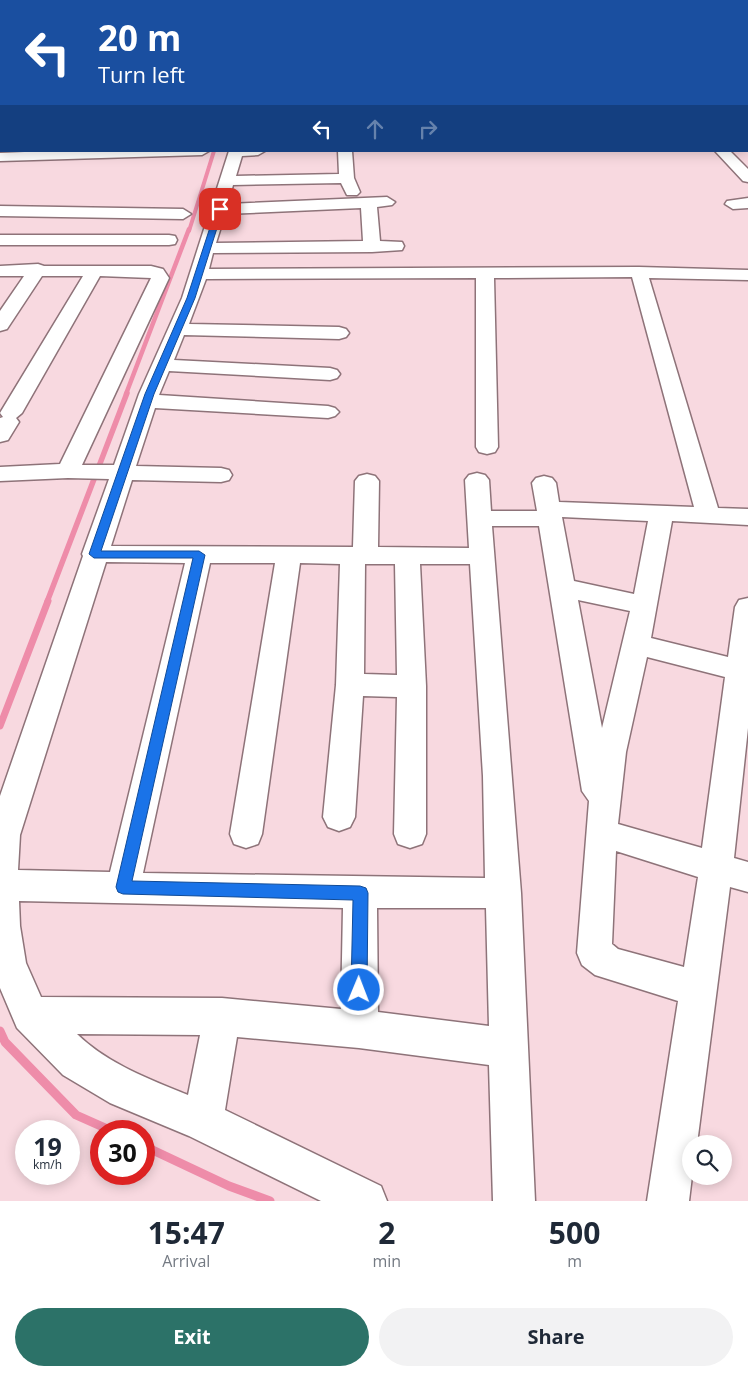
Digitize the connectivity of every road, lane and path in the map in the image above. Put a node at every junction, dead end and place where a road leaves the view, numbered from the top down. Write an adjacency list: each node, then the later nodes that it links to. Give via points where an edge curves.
1 (106, 152): 5 (street)
2 (236, 152): 15 (street)
3 (346, 152): 15 (street, via 350,185)
4 (723, 152): 7 (street)
5 (49, 154): 6 (street)
6 (0, 157)
7 (748, 178)
8 (388, 202): 9 (street)
9 (369, 204): 14 (street); 15 (street)
10 (0, 211): 11 (street)
11 (92, 212): 12 (street); 17 (street)
12 (183, 214)
13 (350, 222): 14 (street)
14 (370, 222): 20 (street)
15 (217, 228): 20 (street); 25 (street); 29 (street)
16 (0, 240): 17 (street)
17 (78, 240): 18 (street); 22 (street)
18 (169, 240)
19 (396, 246): 20 (street)
20 (372, 247)
21 (38, 270): 22 (street); 24 (street); 28 (street)
22 (60, 270): 23 (street)
23 (94, 270): 35 (street); 37 (street, via 151,271 160,278)
24 (1, 272)
25 (485, 272): 26 (street); 36 (street)
26 (639, 272): 27 (street); 46 (street)
27 (748, 275)
28 (0, 325)
29 (177, 329): 30 (street); 31 (street)
30 (340, 333)
31 (162, 365): 32 (street); 33 (street)
32 (330, 374)
33 (147, 401): 34 (street); 38 (street)
34 (328, 412)
35 (6, 423)
36 (487, 447)
37 (68, 471): 38 (street); 39 (street)
38 (106, 472): 40 (street); 49 (street)
39 (0, 474)
40 (222, 475)
41 (477, 480): 48 (street)
42 (367, 481): 52 (street)
43 (544, 483): 44 (street)
44 (549, 513): 45 (street); 48 (street); 55 (street)
45 (661, 513): 46 (street); 56 (street)
46 (708, 515): 47 (street)
47 (748, 517)
48 (480, 519): 54 (street)
49 (94, 554): 50 (street); 68 (street, via 4,835)
50 (199, 555): 51 (street); 69 (street)
51 (289, 555): 52 (street); 64 (street)
52 (359, 556): 53 (street); 60 (street)
53 (407, 556): 54 (street); 61 (street)
54 (482, 556): 71 (street)
55 (563, 588): 56 (street); 63 (street)
56 (645, 605): 58 (street)
57 (748, 607): 59 (street)
58 (636, 644): 59 (street); 63 (street, via 611,752)
59 (744, 672): 66 (street)
60 (350, 684): 61 (street); 62 (street)
61 (412, 686): 65 (street)
62 (339, 817)
63 (602, 826): 66 (street); 72 (street, via 595,953 608,963)
64 (246, 834)
65 (410, 834)
66 (716, 867): 67 (street); 72 (street)
67 (748, 877)
68 (1, 885): 69 (street); 73 (street, via 2,926 8,964)
69 (123, 887): 70 (street)
70 (360, 893): 71 (street); 75 (street)
71 (504, 893): 76 (street)
72 (698, 989): 80 (street)
73 (30, 1015): 74 (street); 77 (street, via 77,1061 124,1089)
74 (222, 1018): 75 (street); 77 (street)
75 (359, 1029): 76 (street)
76 (509, 1048): 79 (street)
77 (203, 1121): 78 (street)
78 (366, 1201)
79 (514, 1201)
80 (668, 1201)

